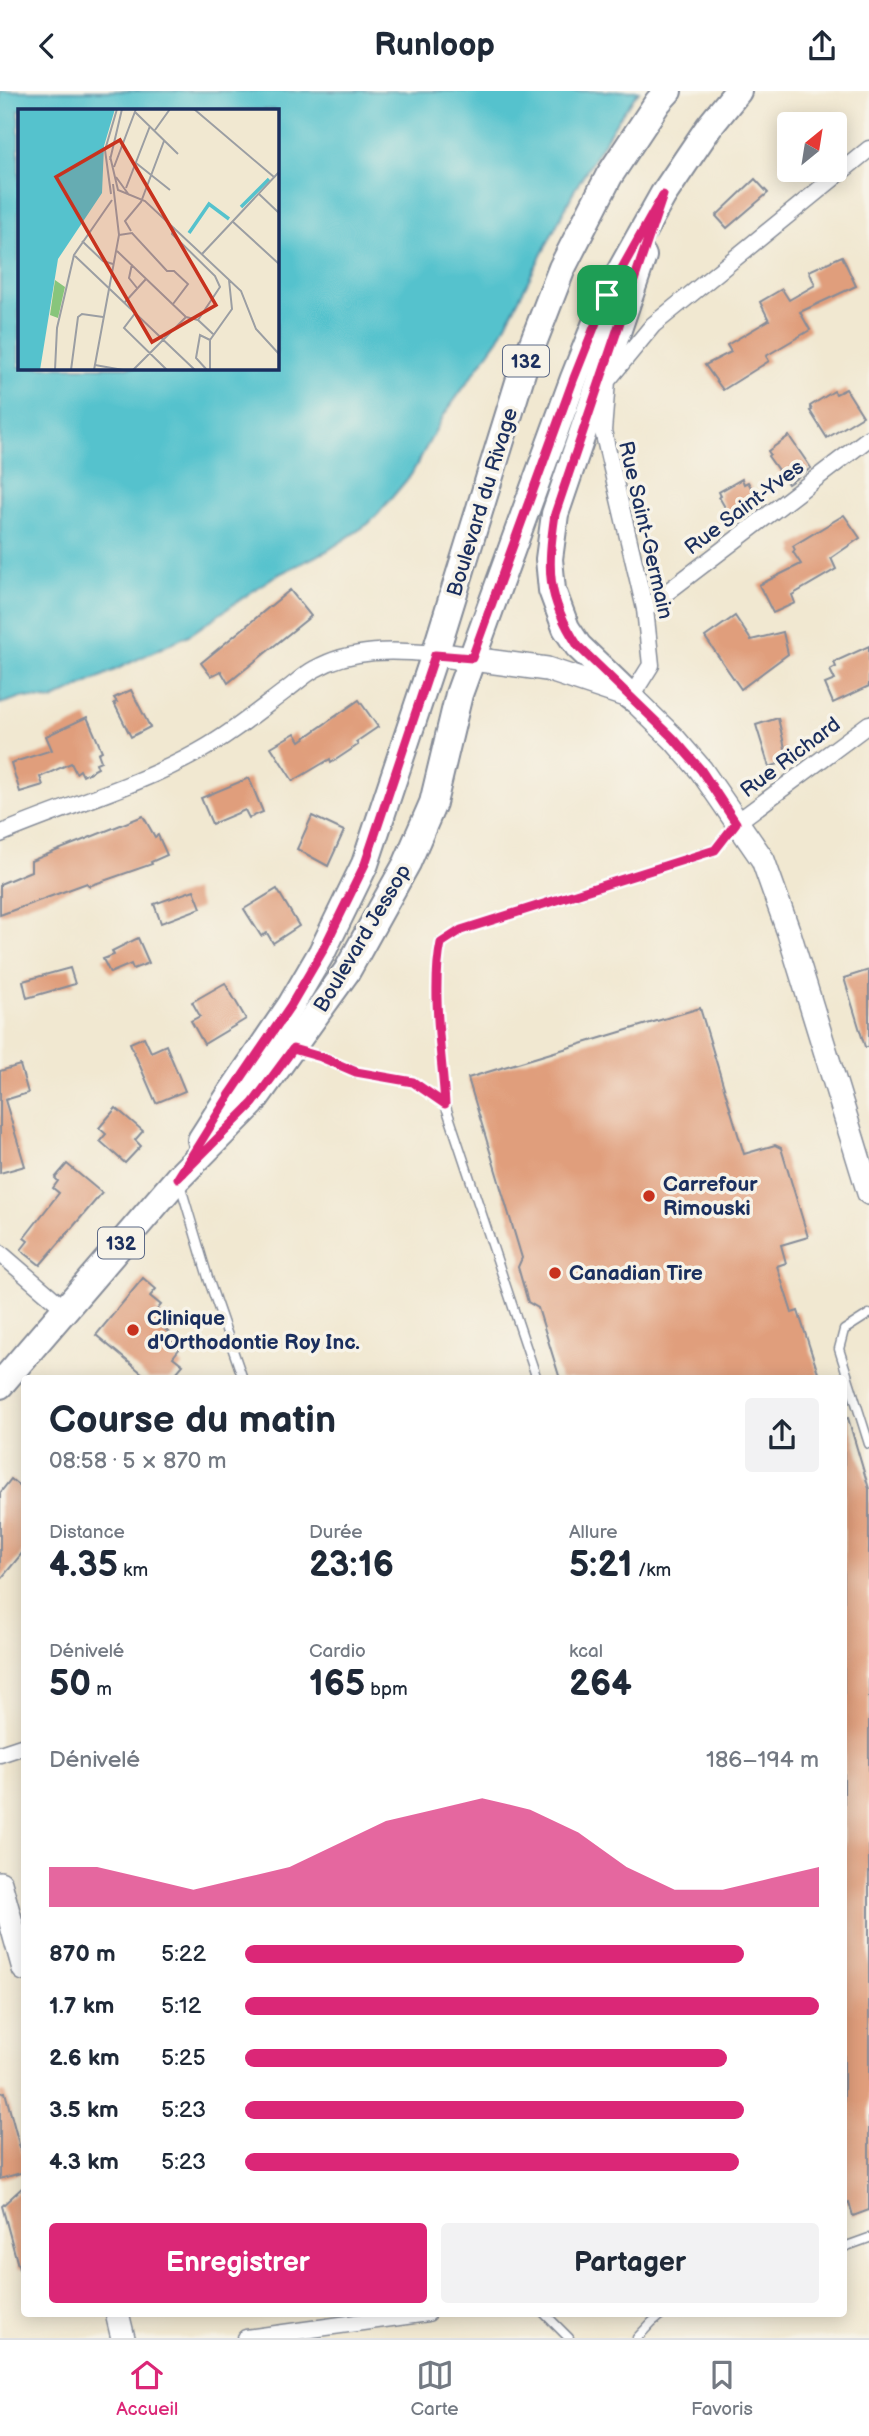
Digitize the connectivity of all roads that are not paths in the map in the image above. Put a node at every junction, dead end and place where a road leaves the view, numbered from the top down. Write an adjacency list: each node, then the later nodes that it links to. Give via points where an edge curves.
1 (668, 91): 7 (main road, Boulevard du Rivage / 132, via 609,176 562,268 523,369)
2 (738, 91): 4 (main road, Boulevard du Rivage / 132)
3 (869, 149): 6 (street, Rue Saint-Germain, via 653,325 607,381 603,431)
4 (663, 195): 8 (main road, Boulevard du Rivage / 132, via 607,295); 9 (main road, via 555,514 549,559 552,590 566,628 578,646)
5 (869, 438): 6 (street, Rue Saint-Yves)
6 (645, 608): 9 (street, Rue Saint-Germain, via 651,665)
7 (435, 655): 8 (main road); 12 (street, via 371,651 316,668 198,752 159,772); 15 (main road, Boulevard Jessop / 132, via 365,864 322,952)
8 (472, 658): 9 (main road, via 547,669); 13 (main road, Boulevard Jessop / 132, via 433,803 407,863 347,971)
9 (631, 697): 11 (main road, via 701,770)
10 (869, 724): 11 (street, Rue Richard)
11 (736, 823): 14 (lane, via 715,850 461,930 441,943 437,985); 16 (main road, via 763,860)
12 (0, 834)
13 (293, 1049): 14 (lane, via 356,1072 413,1082); 15 (main road, Boulevard Jessop / 132, via 253,1103)
14 (445, 1104): 21 (lane)
15 (178, 1178): 18 (main road, Boulevard Jessop / 132); 20 (lane)
16 (869, 1193)
17 (0, 1253): 18 (street)
18 (65, 1309): 22 (main road, Boulevard Jessop / 132)
19 (869, 1314): 23 (lane, via 844,1331 839,1349)
20 (242, 1375)
21 (536, 1375)
22 (0, 1385)
23 (869, 1444)
24 (21, 1747): 25 (street)
25 (0, 1754)
26 (0, 1883): 27 (main road)
27 (8, 1938): 28 (main road)
28 (21, 1963)
29 (869, 2238): 30 (lane)
30 (847, 2246)
31 (118, 2317): 35 (main road)
32 (399, 2317): 36 (street)
33 (549, 2317): 37 (lane)
34 (658, 2317): 38 (lane)
35 (123, 2338)
36 (246, 2338)
37 (569, 2338)
38 (637, 2338)

